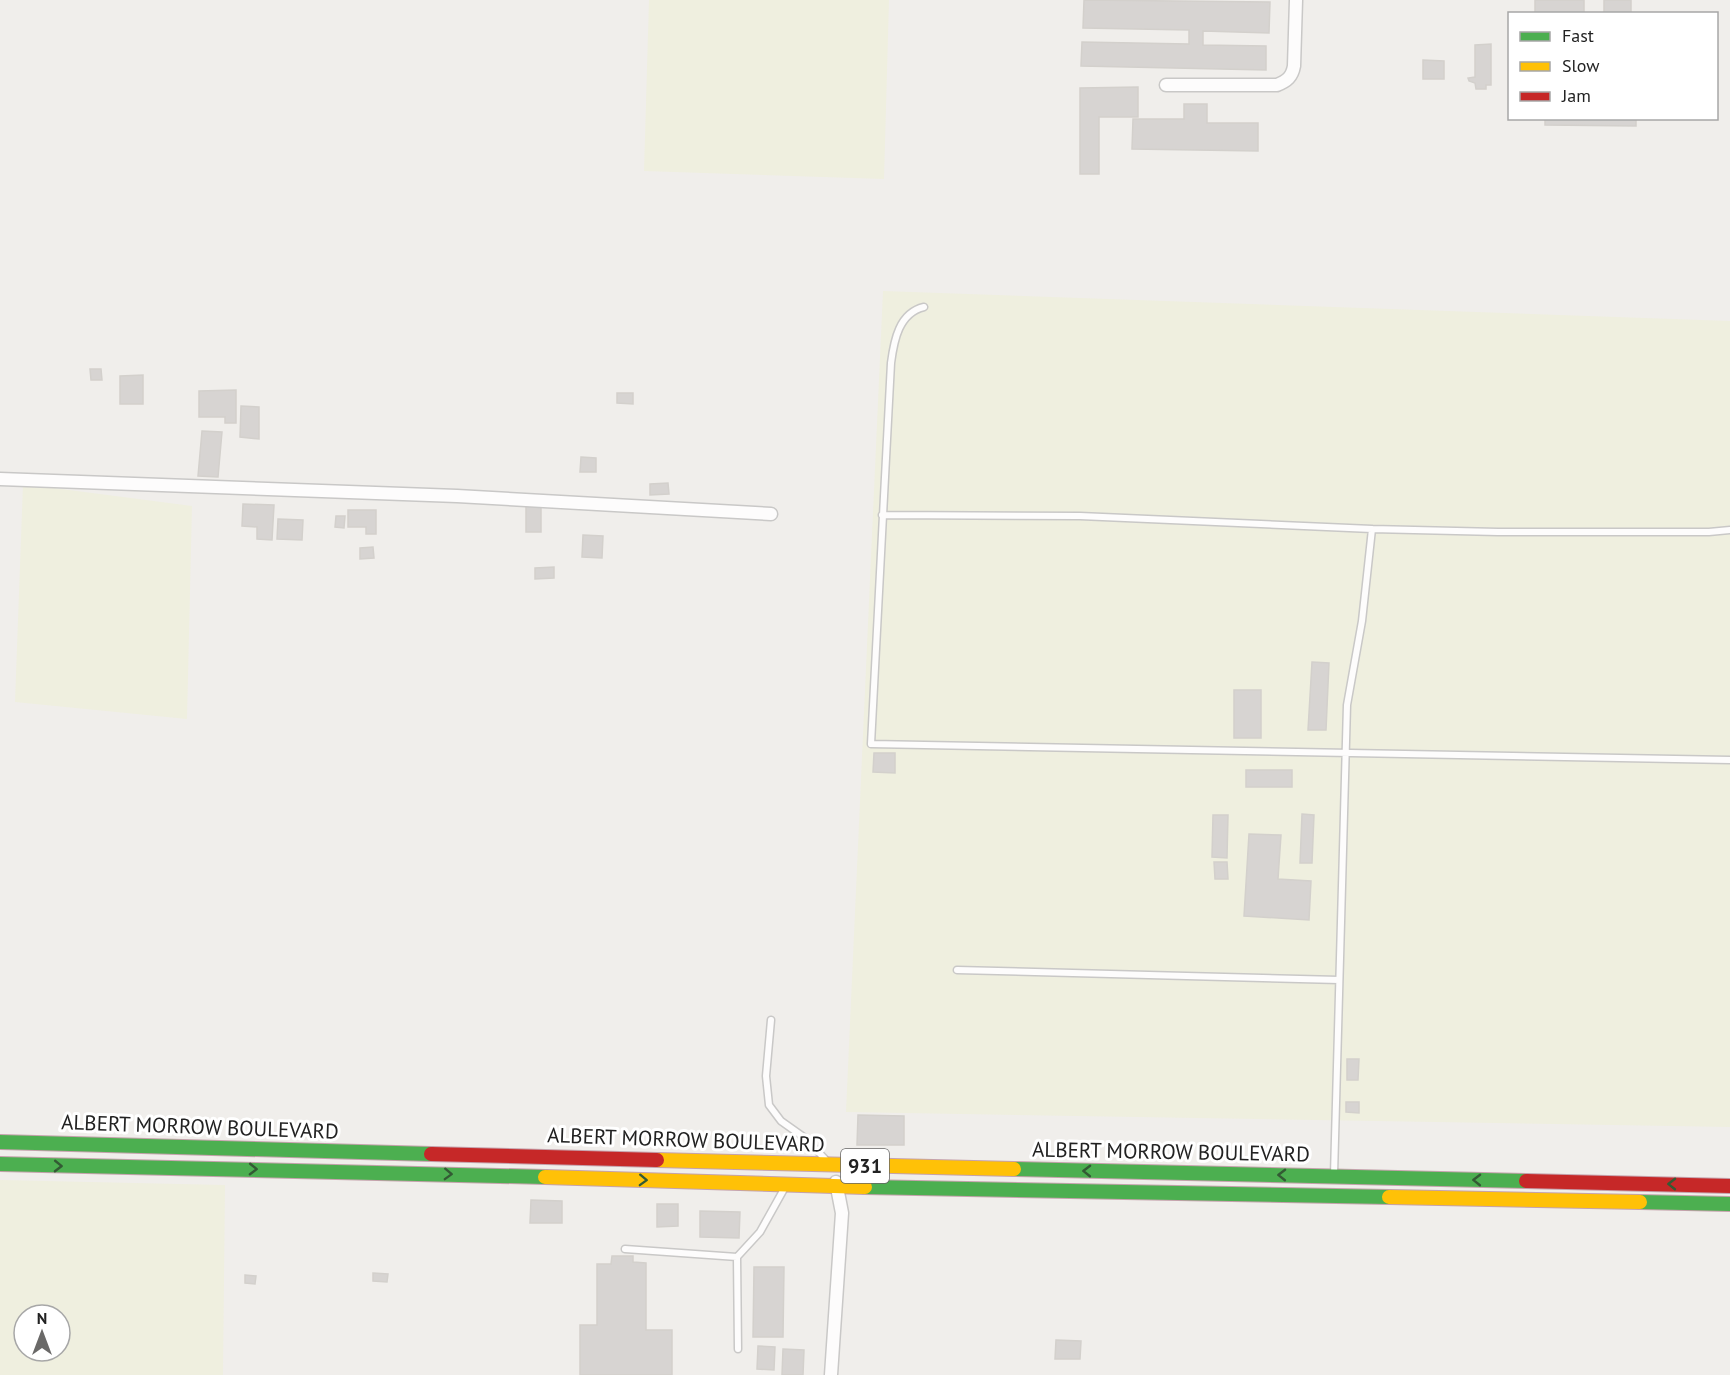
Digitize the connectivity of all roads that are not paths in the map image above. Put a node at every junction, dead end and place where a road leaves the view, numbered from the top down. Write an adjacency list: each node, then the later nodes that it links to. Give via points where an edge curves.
1 (1296, 0): 2 (street, via 1293,75 1286,82)
2 (1166, 85)
3 (924, 307): 6 (lane, via 908,314 893,349)
4 (0, 479): 5 (street, via 457,496)
5 (771, 514)
6 (882, 515): 7 (lane, via 1080,516); 9 (lane, via 871,744)
7 (1372, 530): 8 (lane); 9 (lane, via 1347,705)
8 (1730, 530)
9 (1344, 753): 10 (lane); 12 (lane)
10 (1730, 760)
11 (957, 970): 12 (lane)
12 (1338, 980): 17 (lane)
13 (771, 1020): 16 (lane, via 766,1076 769,1105 781,1121 805,1138)
14 (0, 1142): 16 (highway, ALBERT MORROW BOULEVARD / 931)
15 (0, 1164): 18 (highway, ALBERT MORROW BOULEVARD / 931, one-way to 18)
16 (831, 1165): 17 (highway, ALBERT MORROW BOULEVARD / 931, one-way to 16); 19 (street)
17 (1334, 1176): 20 (highway, ALBERT MORROW BOULEVARD / 931, one-way to 17)
18 (786, 1184): 19 (highway, ALBERT MORROW BOULEVARD / 931); 23 (lane, via 760,1232)
19 (837, 1186): 21 (highway, ALBERT MORROW BOULEVARD / 931); 25 (street, via 842,1213)
20 (1730, 1186)
21 (1730, 1204)
22 (625, 1249): 23 (lane)
23 (737, 1257): 24 (lane)
24 (738, 1349)
25 (831, 1375)

